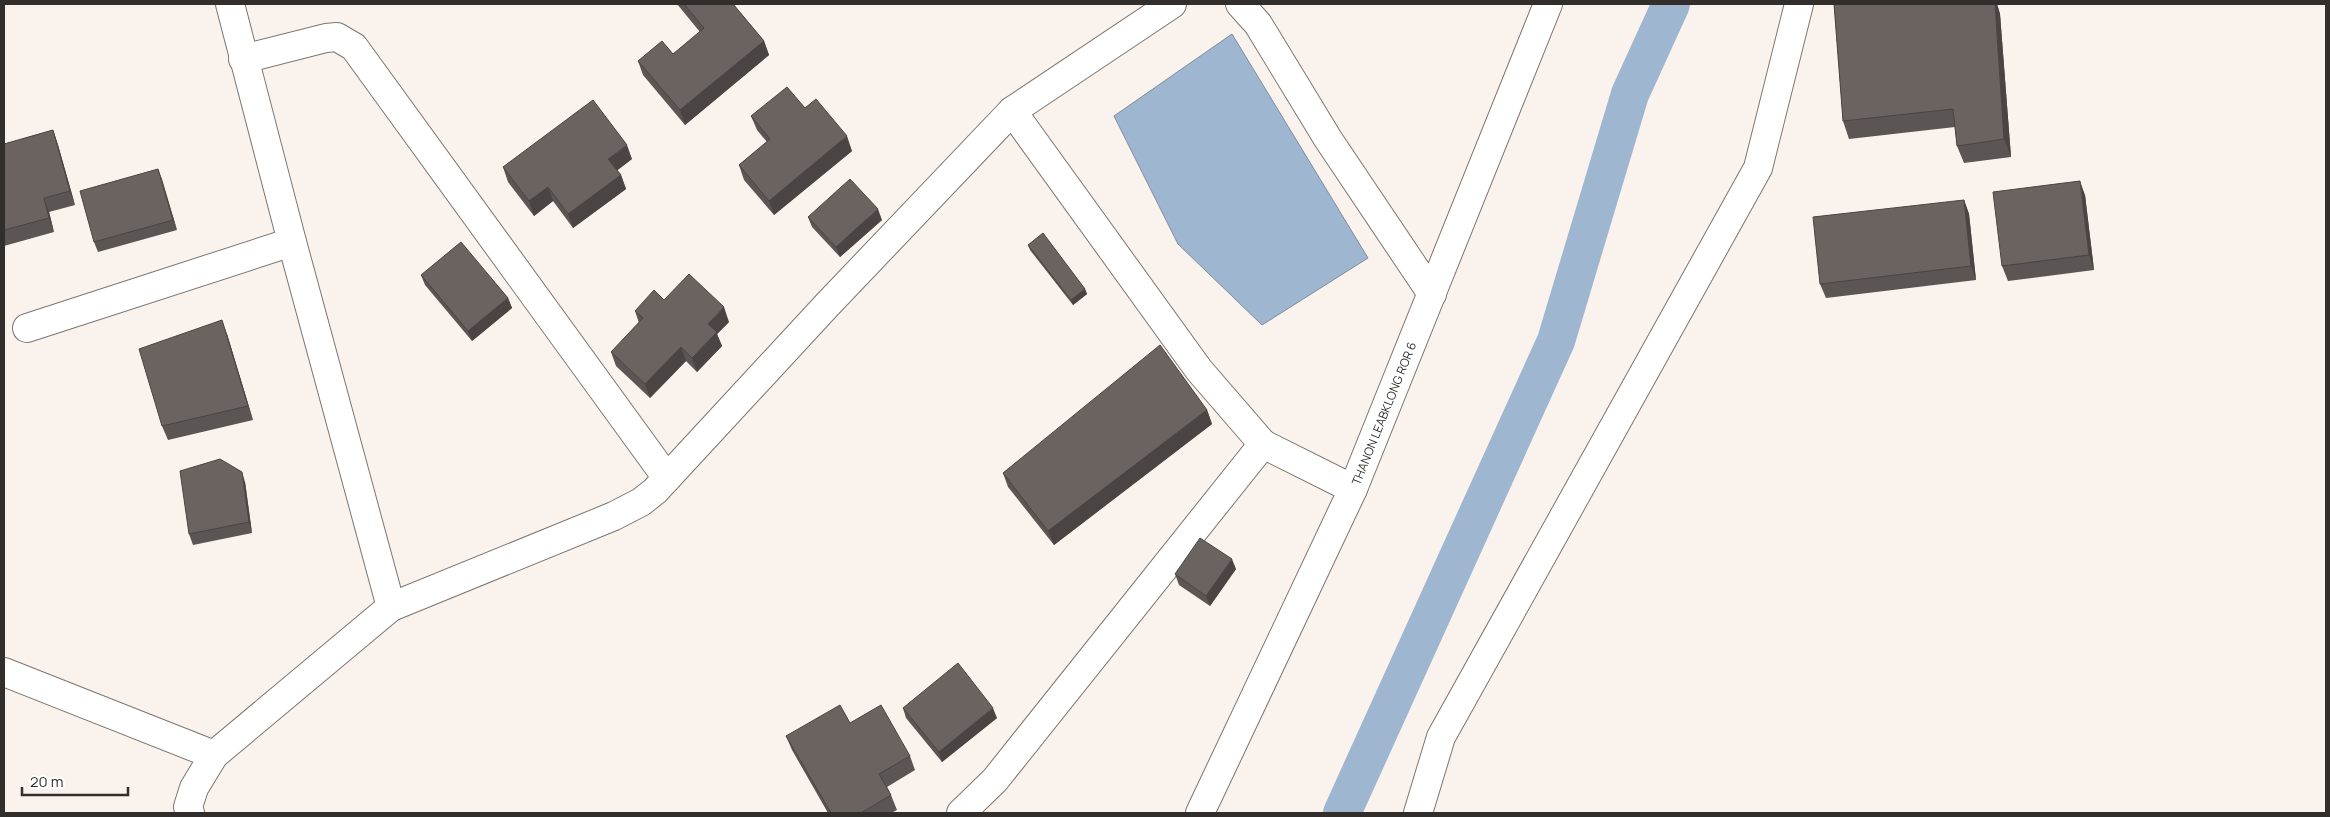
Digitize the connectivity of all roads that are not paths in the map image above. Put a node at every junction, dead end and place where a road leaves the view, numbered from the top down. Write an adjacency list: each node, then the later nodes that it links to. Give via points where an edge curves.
1 (230, 4): 6 (street)
2 (1172, 4): 7 (street)
3 (1240, 4): 9 (street, via 1258,24 1328,140)
4 (1548, 4): 9 (street, THANON LEABKLONG ROR 6)
5 (1799, 4): 20 (street, via 1758,168 1441,737)
6 (243, 59): 8 (street); 12 (street, via 326,38 337,38 354,47)
7 (1012, 111): 11 (street, via 1200,370); 12 (street)
8 (292, 242): 10 (street); 14 (street)
9 (1432, 294): 13 (street, THANON LEABKLONG ROR 6)
10 (27, 328)
11 (1263, 444): 13 (street); 18 (street, via 995,780)
12 (667, 478): 14 (street, via 655,491 628,509)
13 (1353, 488): 19 (street, THANON LEABKLONG ROR 6)
14 (391, 607): 16 (street)
15 (4, 672): 16 (street)
16 (214, 756): 17 (street, via 194,788 188,807)
17 (190, 813)
18 (961, 813)
19 (1200, 813)
20 (1418, 813)

